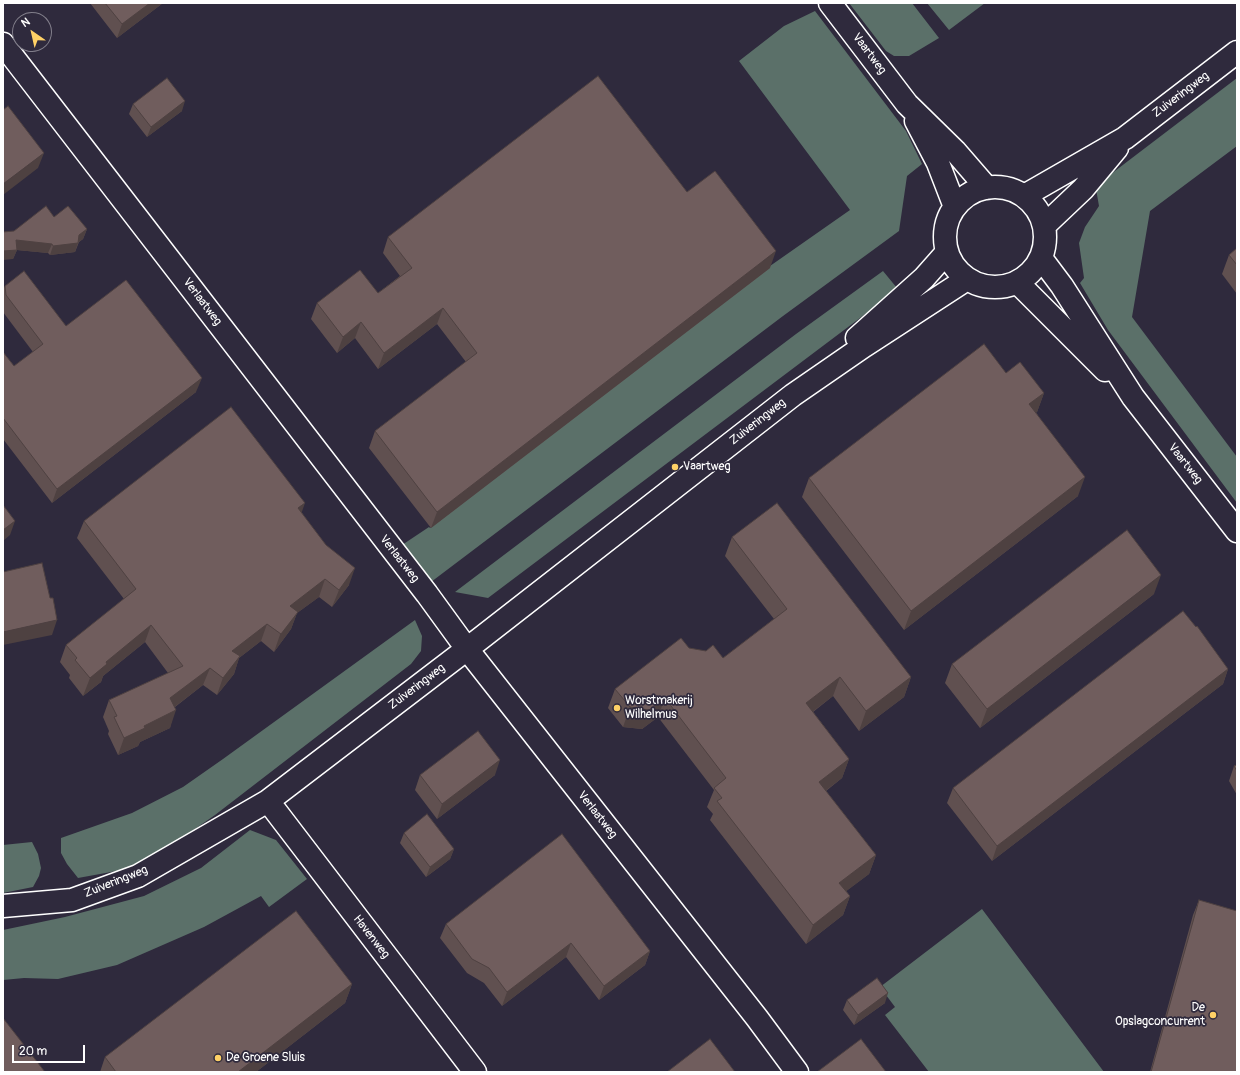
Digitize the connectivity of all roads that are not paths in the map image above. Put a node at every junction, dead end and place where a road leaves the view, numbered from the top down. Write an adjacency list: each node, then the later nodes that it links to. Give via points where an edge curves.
1 (830, 3): 4 (street, Vaartweg)
2 (3, 44): 17 (street, Verlaatweg)
3 (1237, 52): 5 (street, Zuiveringweg)
4 (907, 104): 6 (street, Vaartweg, via 955,151); 8 (street, Vaartweg, via 938,163)
5 (1125, 138): 7 (street, Zuiveringweg); 9 (street, Zuiveringweg, via 1083,189)
6 (987, 188): 7 (street, via 1006,188); 8 (street, via 969,194)
7 (1024, 196): 9 (street, via 1037,209)
8 (955, 207): 10 (street, via 946,228)
9 (1044, 226): 11 (street, via 1045,242)
10 (947, 252): 12 (street, via 955,267); 14 (street, Zuiveringweg, via 924,278)
11 (1041, 258): 13 (street, via 1031,272); 15 (street, Vaartweg, via 1062,286)
12 (967, 279): 13 (street, via 991,287); 14 (street, Zuiveringweg)
13 (1017, 282): 15 (street, Vaartweg)
14 (793, 395): 17 (street, Zuiveringweg)
15 (1133, 397): 16 (street, Vaartweg)
16 (1237, 531)
17 (467, 649): 18 (street, Zuiveringweg); 21 (street, Verlaatweg)
18 (268, 801): 19 (street, Zuiveringweg, via 138,876 72,900); 20 (street, Havenweg)
19 (3, 906)
20 (475, 1072)
21 (797, 1072)

